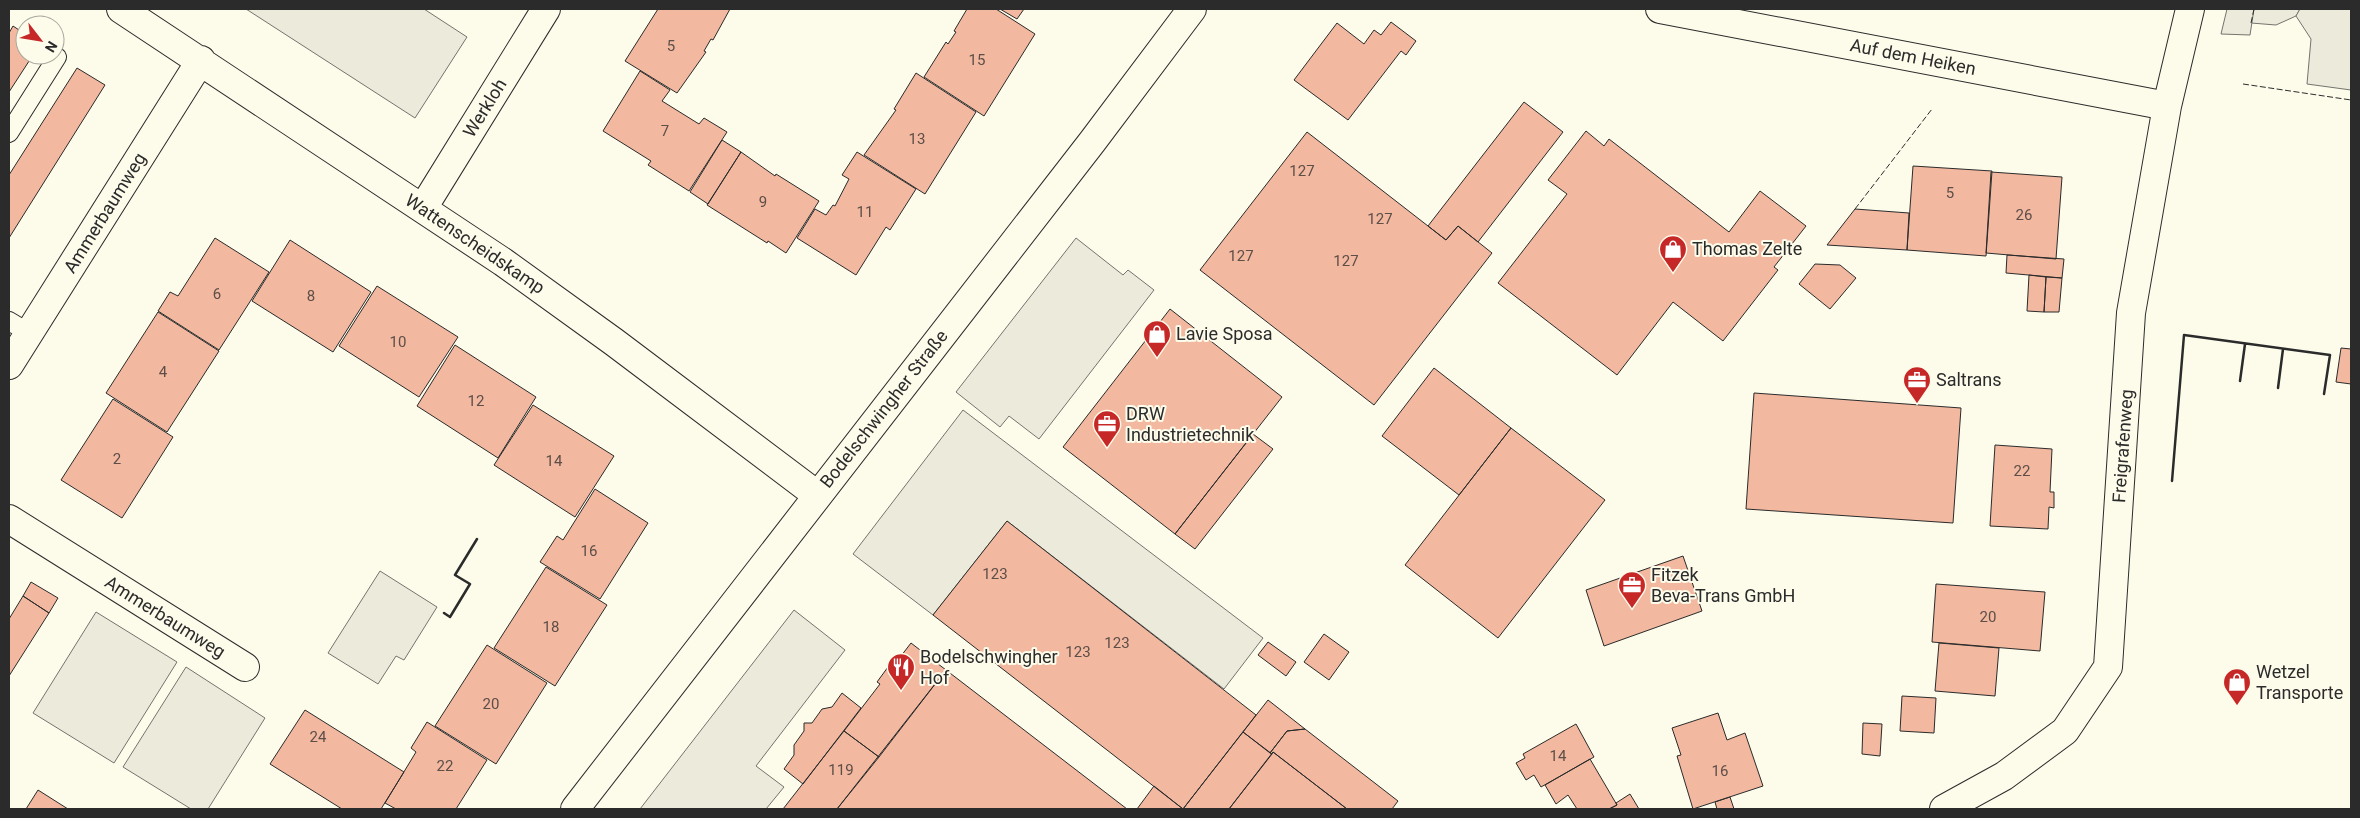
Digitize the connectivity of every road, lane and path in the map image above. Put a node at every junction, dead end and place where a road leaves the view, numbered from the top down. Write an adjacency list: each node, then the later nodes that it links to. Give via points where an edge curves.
1 (121, 9): 6 (street, Wattenscheidskamp)
2 (546, 9): 10 (street, Werkloh)
3 (1192, 9): 13 (street, Bodelschwingher Straße)
4 (1660, 9): 8 (street, Auf dem Heiken)
5 (2190, 9): 8 (street, Freigrafenweg)
6 (201, 60): 10 (street, Wattenscheidskamp); 11 (street, Ammerbaumweg)
7 (52, 65): 9 (lane)
8 (2167, 106): 17 (street, Freigrafenweg, via 2131,313 2108,667 2065,731 2004,776)
9 (9, 134)
10 (422, 208): 13 (street, Wattenscheidskamp, via 606,336)
11 (19, 327): 12 (street, Ammerbaumweg)
12 (9, 365)
13 (817, 495): 16 (street, Bodelschwingher Straße)
14 (9, 519): 15 (street, Ammerbaumweg)
15 (245, 667)
16 (575, 809)
17 (1944, 809)

